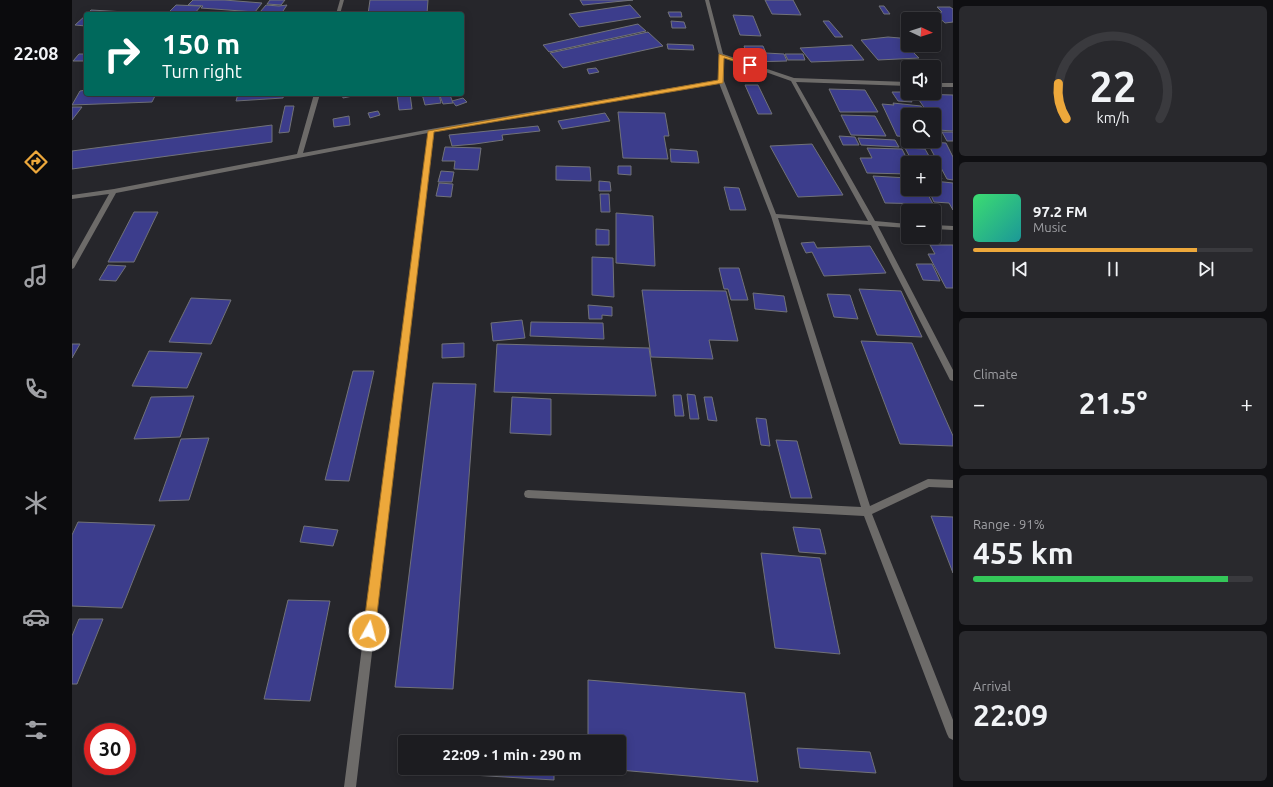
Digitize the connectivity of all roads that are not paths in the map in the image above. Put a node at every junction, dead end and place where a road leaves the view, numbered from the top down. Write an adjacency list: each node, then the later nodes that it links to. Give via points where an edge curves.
1 (342, 0): 3 (street)
2 (707, 0): 4 (street)
3 (339, 12)
4 (721, 55): 5 (street); 6 (street)
5 (793, 80): 7 (street); 16 (street)
6 (721, 82): 11 (street); 15 (street)
7 (901, 84)
8 (941, 85): 9 (street)
9 (953, 85)
10 (315, 96): 12 (street)
11 (431, 131): 12 (street); 26 (street)
12 (300, 154): 13 (street)
13 (114, 191): 14 (street); 20 (street)
14 (72, 197)
15 (774, 216): 16 (street); 24 (street)
16 (874, 225): 17 (street); 21 (street)
17 (901, 226)
18 (941, 227): 19 (street)
19 (953, 228)
20 (72, 266)
21 (953, 378)
22 (953, 484): 24 (street, via 928,482)
23 (528, 494): 24 (street)
24 (868, 512): 25 (street)
25 (953, 734)
26 (350, 787)

